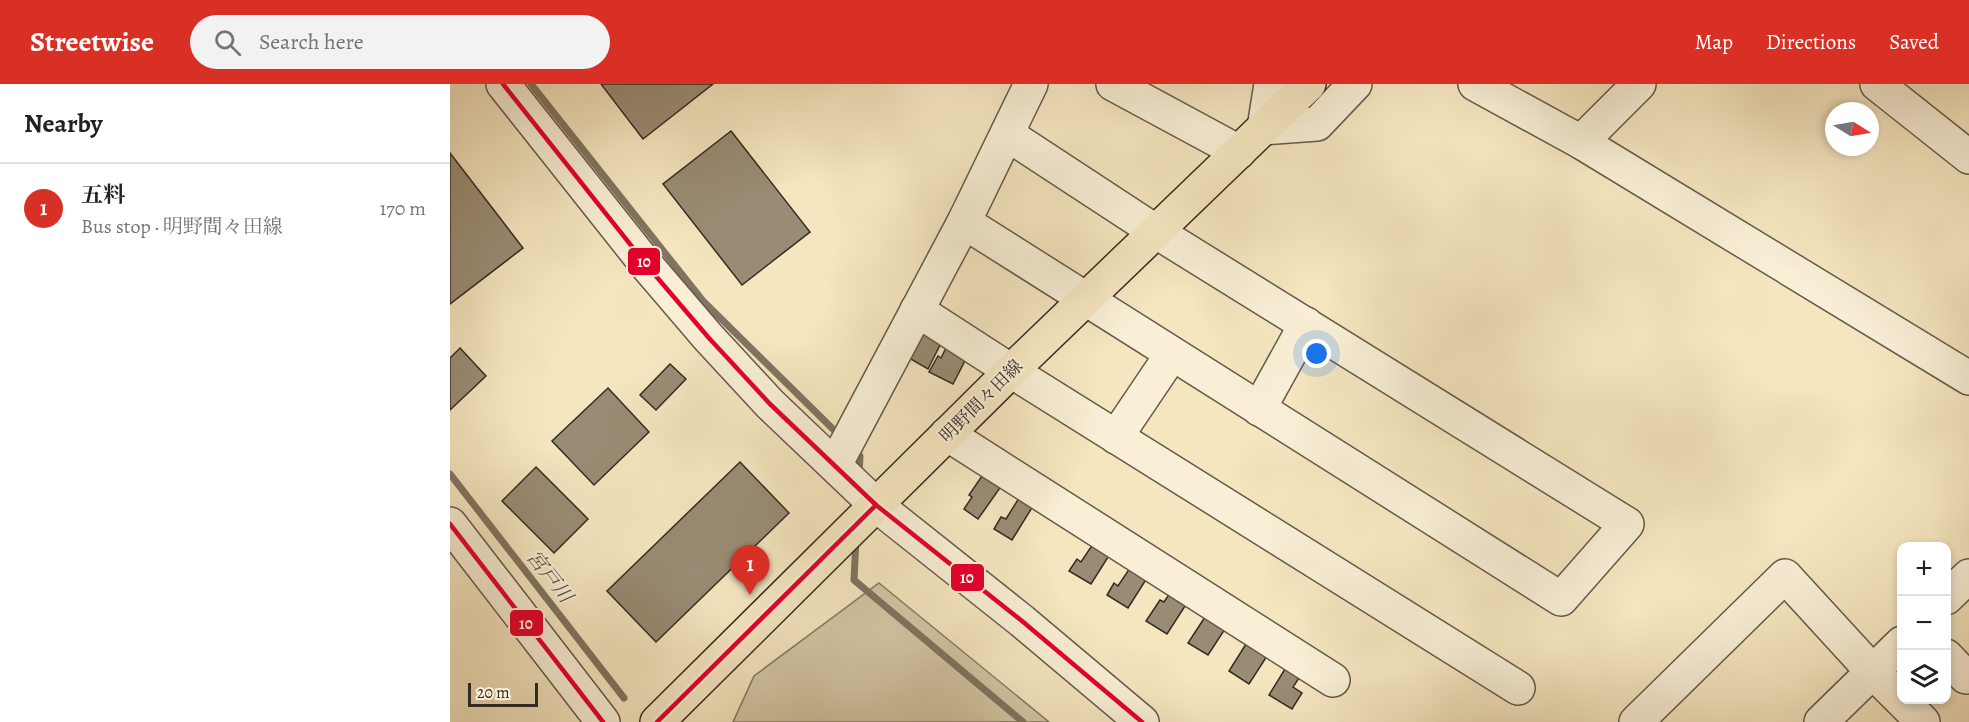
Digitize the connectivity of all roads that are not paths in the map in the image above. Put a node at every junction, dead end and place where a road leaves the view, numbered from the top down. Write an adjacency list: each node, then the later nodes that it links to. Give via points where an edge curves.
1 (503, 84): 26 (street, via 708,337 770,404)
2 (1031, 84): 11 (street)
3 (1113, 84): 13 (street)
4 (1271, 84): 10 (street)
5 (1308, 84): 10 (main road, 明野間々田線)
6 (1355, 84): 10 (street, via 1317,124)
7 (1639, 84): 12 (street)
8 (1876, 84): 14 (street)
9 (1481, 85): 12 (street)
10 (1264, 128): 13 (main road, 明野間々田線)
11 (1007, 134): 15 (street); 16 (street)
12 (1581, 142): 22 (street)
13 (1239, 152): 16 (main road, 明野間々田線)
14 (1969, 157)
15 (964, 222): 17 (street); 18 (street)
16 (1155, 231): 17 (main road, 明野間々田線); 19 (street)
17 (1085, 300): 20 (street); 21 (main road, 明野間々田線)
18 (917, 310): 21 (street); 26 (street)
19 (1306, 324): 23 (street); 23 (street, via 1627,524 1561,599)
20 (1172, 354): 23 (street); 25 (street)
21 (1011, 371): 24 (main road, 明野間々田線); 25 (street)
22 (1969, 378)
23 (1259, 409)
24 (947, 434): 27 (main road, 明野間々田線); 35 (street)
25 (1116, 437): 36 (street)
26 (835, 465): 27 (street)
27 (876, 505): 38 (main road, 明野間々田線); 39 (street)
28 (450, 524): 37 (street)
29 (1969, 576): 30 (street)
30 (1949, 596)
31 (1897, 648): 33 (street)
32 (1951, 660): 34 (street, via 1966,677)
33 (1873, 672): 40 (street, via 1785,576); 41 (street); 42 (street)
34 (1969, 674)
35 (1333, 680)
36 (1518, 688)
37 (603, 722)
38 (657, 722)
39 (1142, 722)
40 (1636, 722)
41 (1821, 722)
42 (1923, 722)

